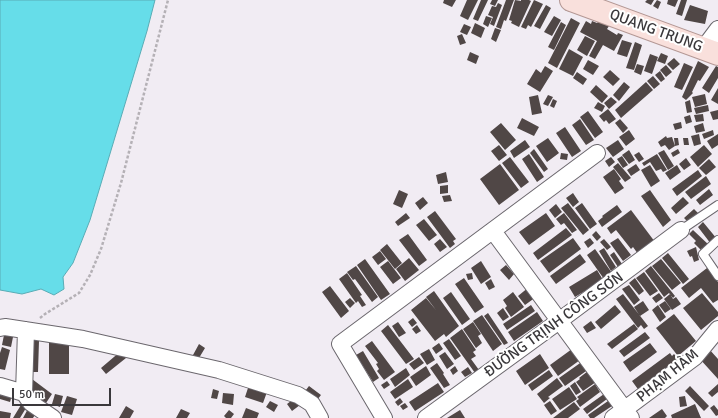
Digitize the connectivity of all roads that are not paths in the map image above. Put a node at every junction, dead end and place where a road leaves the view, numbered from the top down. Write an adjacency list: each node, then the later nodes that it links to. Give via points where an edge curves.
1 (571, 0): 3 (main road, QUANG TRUNG)
2 (718, 29): 3 (street)
3 (711, 51)
4 (597, 153): 7 (street)
5 (718, 205): 6 (lane)
6 (681, 230): 10 (street, ĐƯỜNG TRỊNH CÔNG SƠN)
7 (493, 231): 10 (street); 19 (street, via 340,344)
8 (718, 240): 9 (lane, via 703,254)
9 (718, 276)
10 (559, 321): 16 (street); 20 (street, ĐƯỜNG TRỊNH CÔNG SƠN)
11 (0, 328): 13 (street)
12 (718, 329): 16 (street, PHẠM HÀM, via 695,357)
13 (26, 330): 15 (street); 18 (street, via 83,339 219,370 298,396 312,404)
14 (0, 386): 15 (street)
15 (24, 393): 17 (street, via 31,403)
16 (623, 415)
17 (53, 418)
18 (320, 418)
19 (384, 418)
20 (426, 418)

